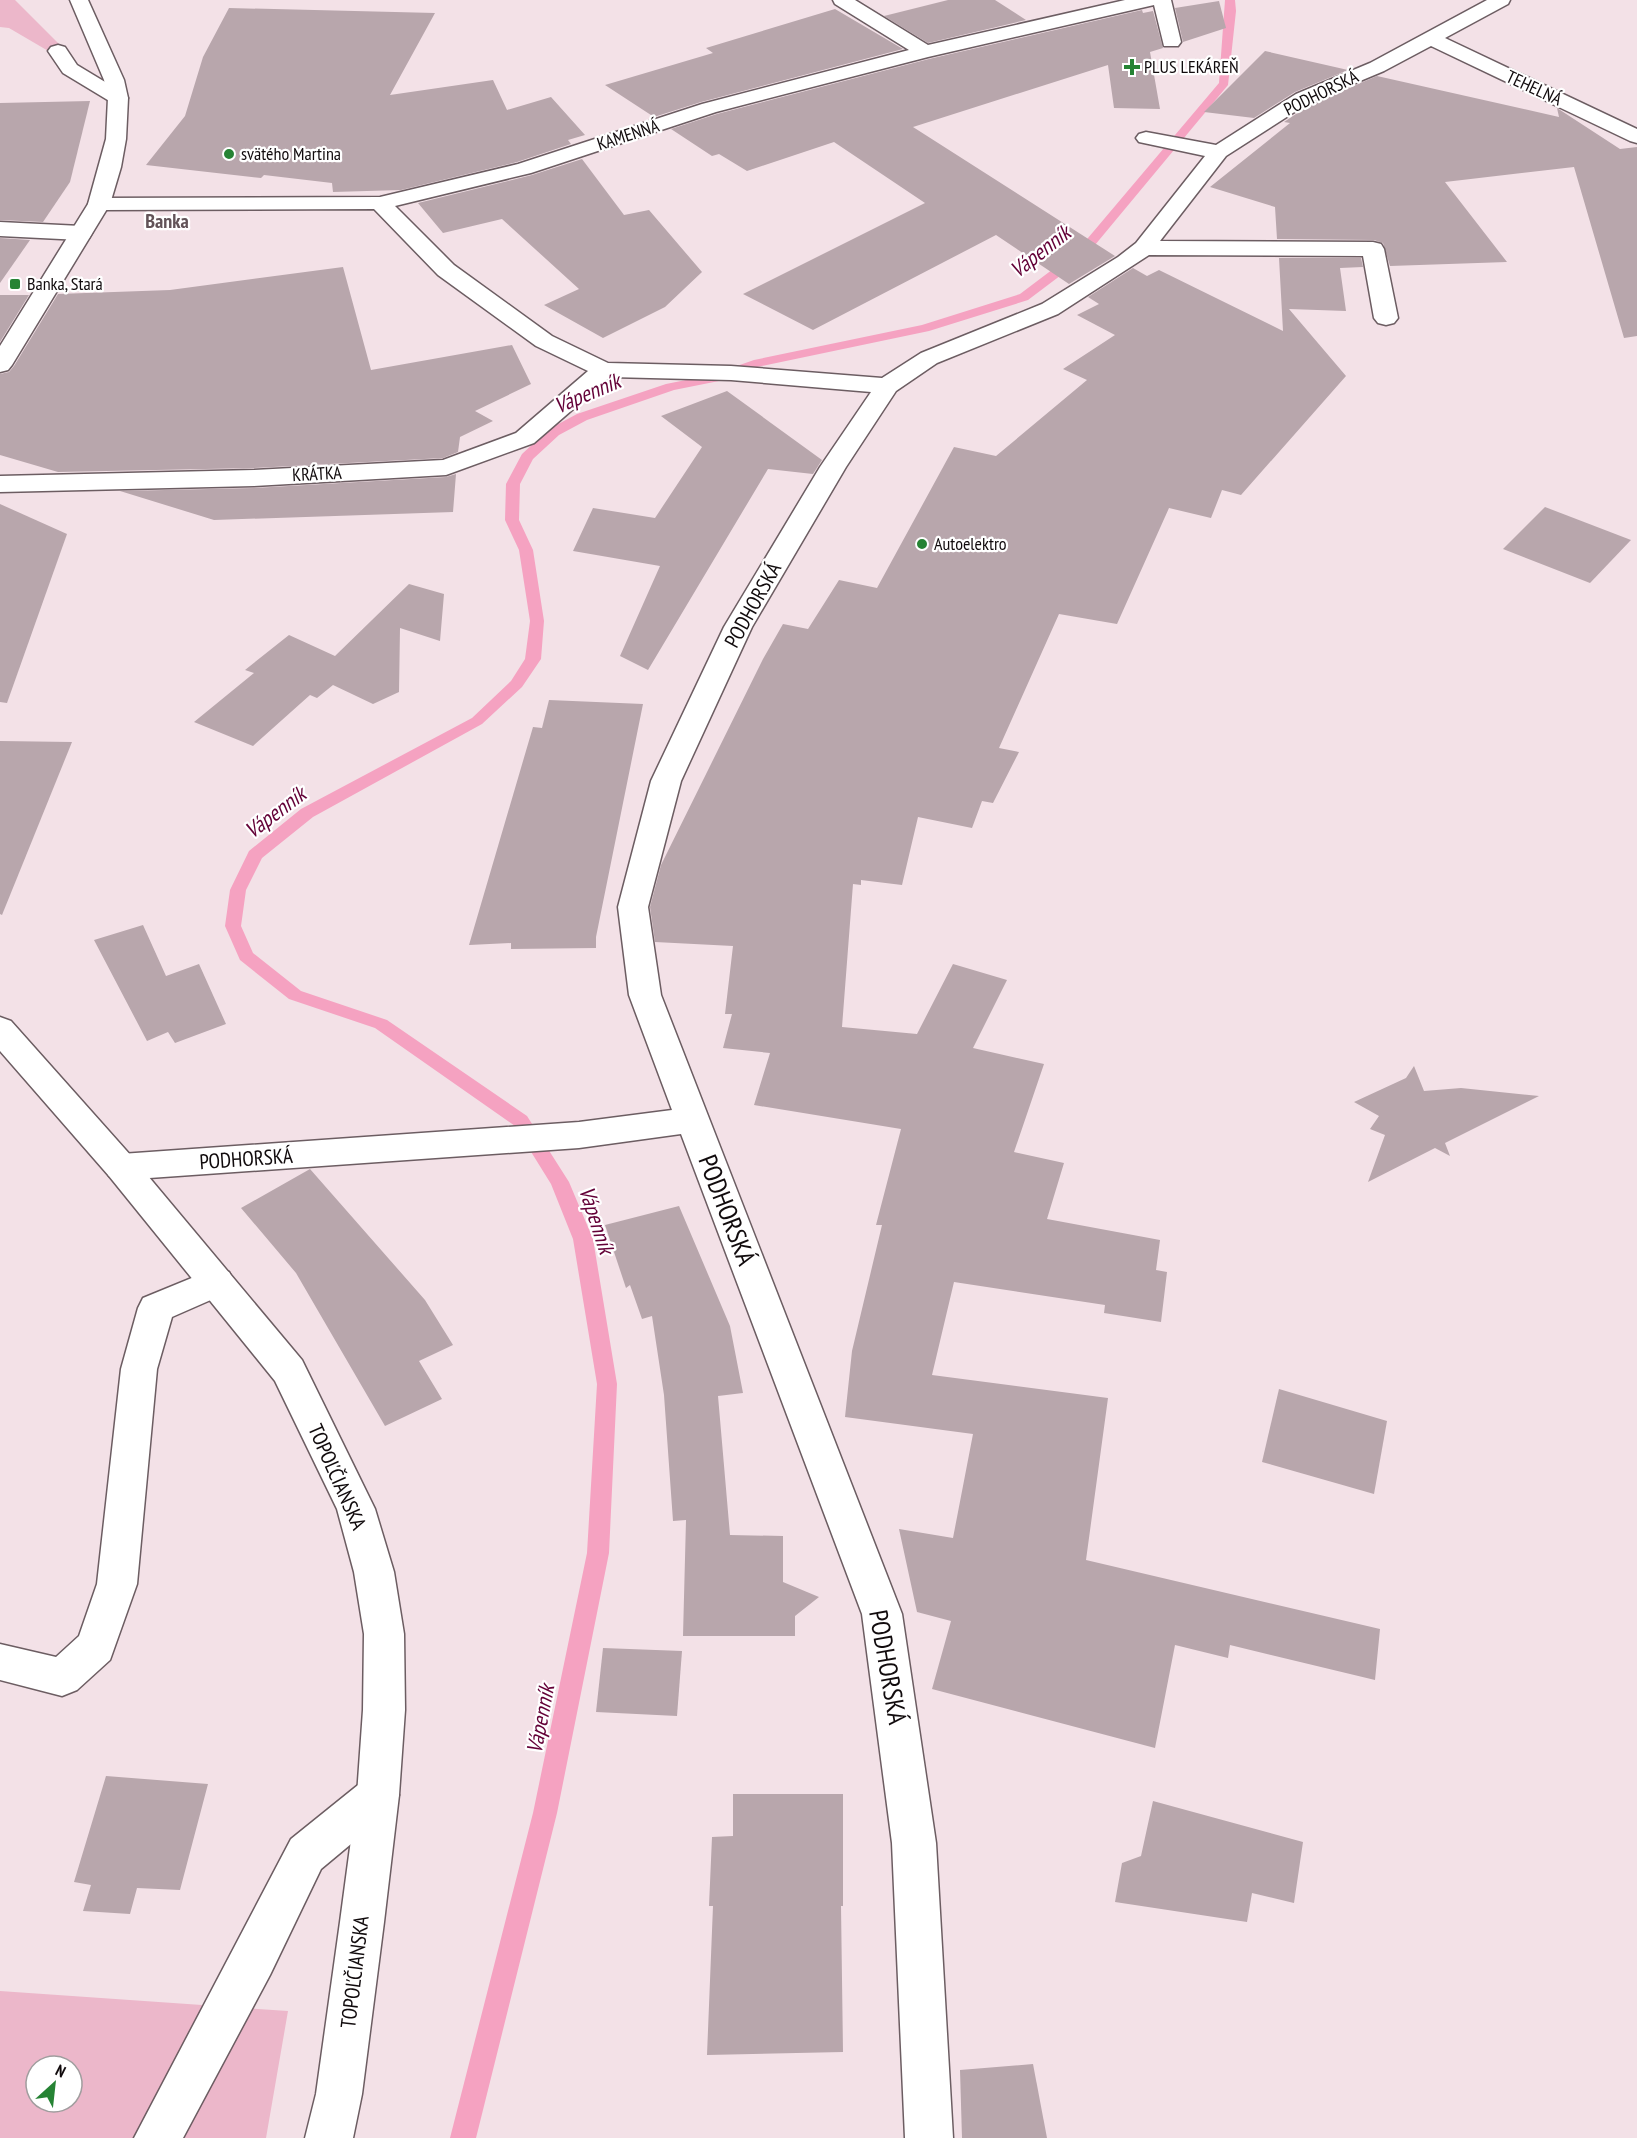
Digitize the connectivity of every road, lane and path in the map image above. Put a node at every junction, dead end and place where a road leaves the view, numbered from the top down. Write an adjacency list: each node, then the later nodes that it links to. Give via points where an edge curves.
1 (79, 0): 10 (street)
2 (842, 0): 9 (street)
3 (1150, 0): 9 (street, KAMENNÁ)
4 (1162, 0): 7 (street)
5 (1501, 0): 6 (street, PODHORSKÁ)
6 (1432, 39): 11 (street, TEHELNÁ); 13 (street, PODHORSKÁ, via 1303,98)
7 (1171, 42)
8 (58, 51): 10 (street, via 70,69)
9 (925, 52): 14 (street, KAMENNÁ, via 709,108 524,169)
10 (118, 98): 15 (street, via 116,139)
11 (1637, 137)
12 (1146, 138): 13 (street)
13 (1219, 152): 18 (street, PODHORSKÁ)
14 (380, 203): 15 (street, KAMENNÁ); 21 (street, via 446,270 544,341)
15 (99, 204): 17 (street)
16 (0, 229): 17 (street)
17 (81, 233): 20 (street)
18 (1144, 248): 19 (street, via 1373,249); 22 (street, PODHORSKÁ, via 1050,309 929,358)
19 (1386, 318)
20 (0, 365)
21 (604, 370): 22 (street, via 731,373); 23 (street, KRÁTKA, via 525,438 446,467 254,478)
22 (886, 386): 25 (street, PODHORSKÁ, via 738,627 666,781 633,907 645,995)
23 (0, 484)
24 (0, 1029): 26 (street, TOPOĽČIANSKA)
25 (693, 1120): 26 (street, PODHORSKÁ, via 579,1135); 32 (street, PODHORSKÁ, via 882,1614 915,1843)
26 (121, 1167): 27 (street, TOPOĽČIANSKA)
27 (216, 1281): 28 (street, via 156,1308 139,1369 117,1584 96,1647 62,1677); 29 (street, TOPOĽČIANSKA, via 289,1371 356,1509 374,1572 384,1634)
28 (0, 1662)
29 (378, 1795): 30 (street, via 306,1854); 31 (street, TOPOĽČIANSKA, via 339,2094)
30 (158, 2138)
31 (329, 2138)
32 (929, 2138)

